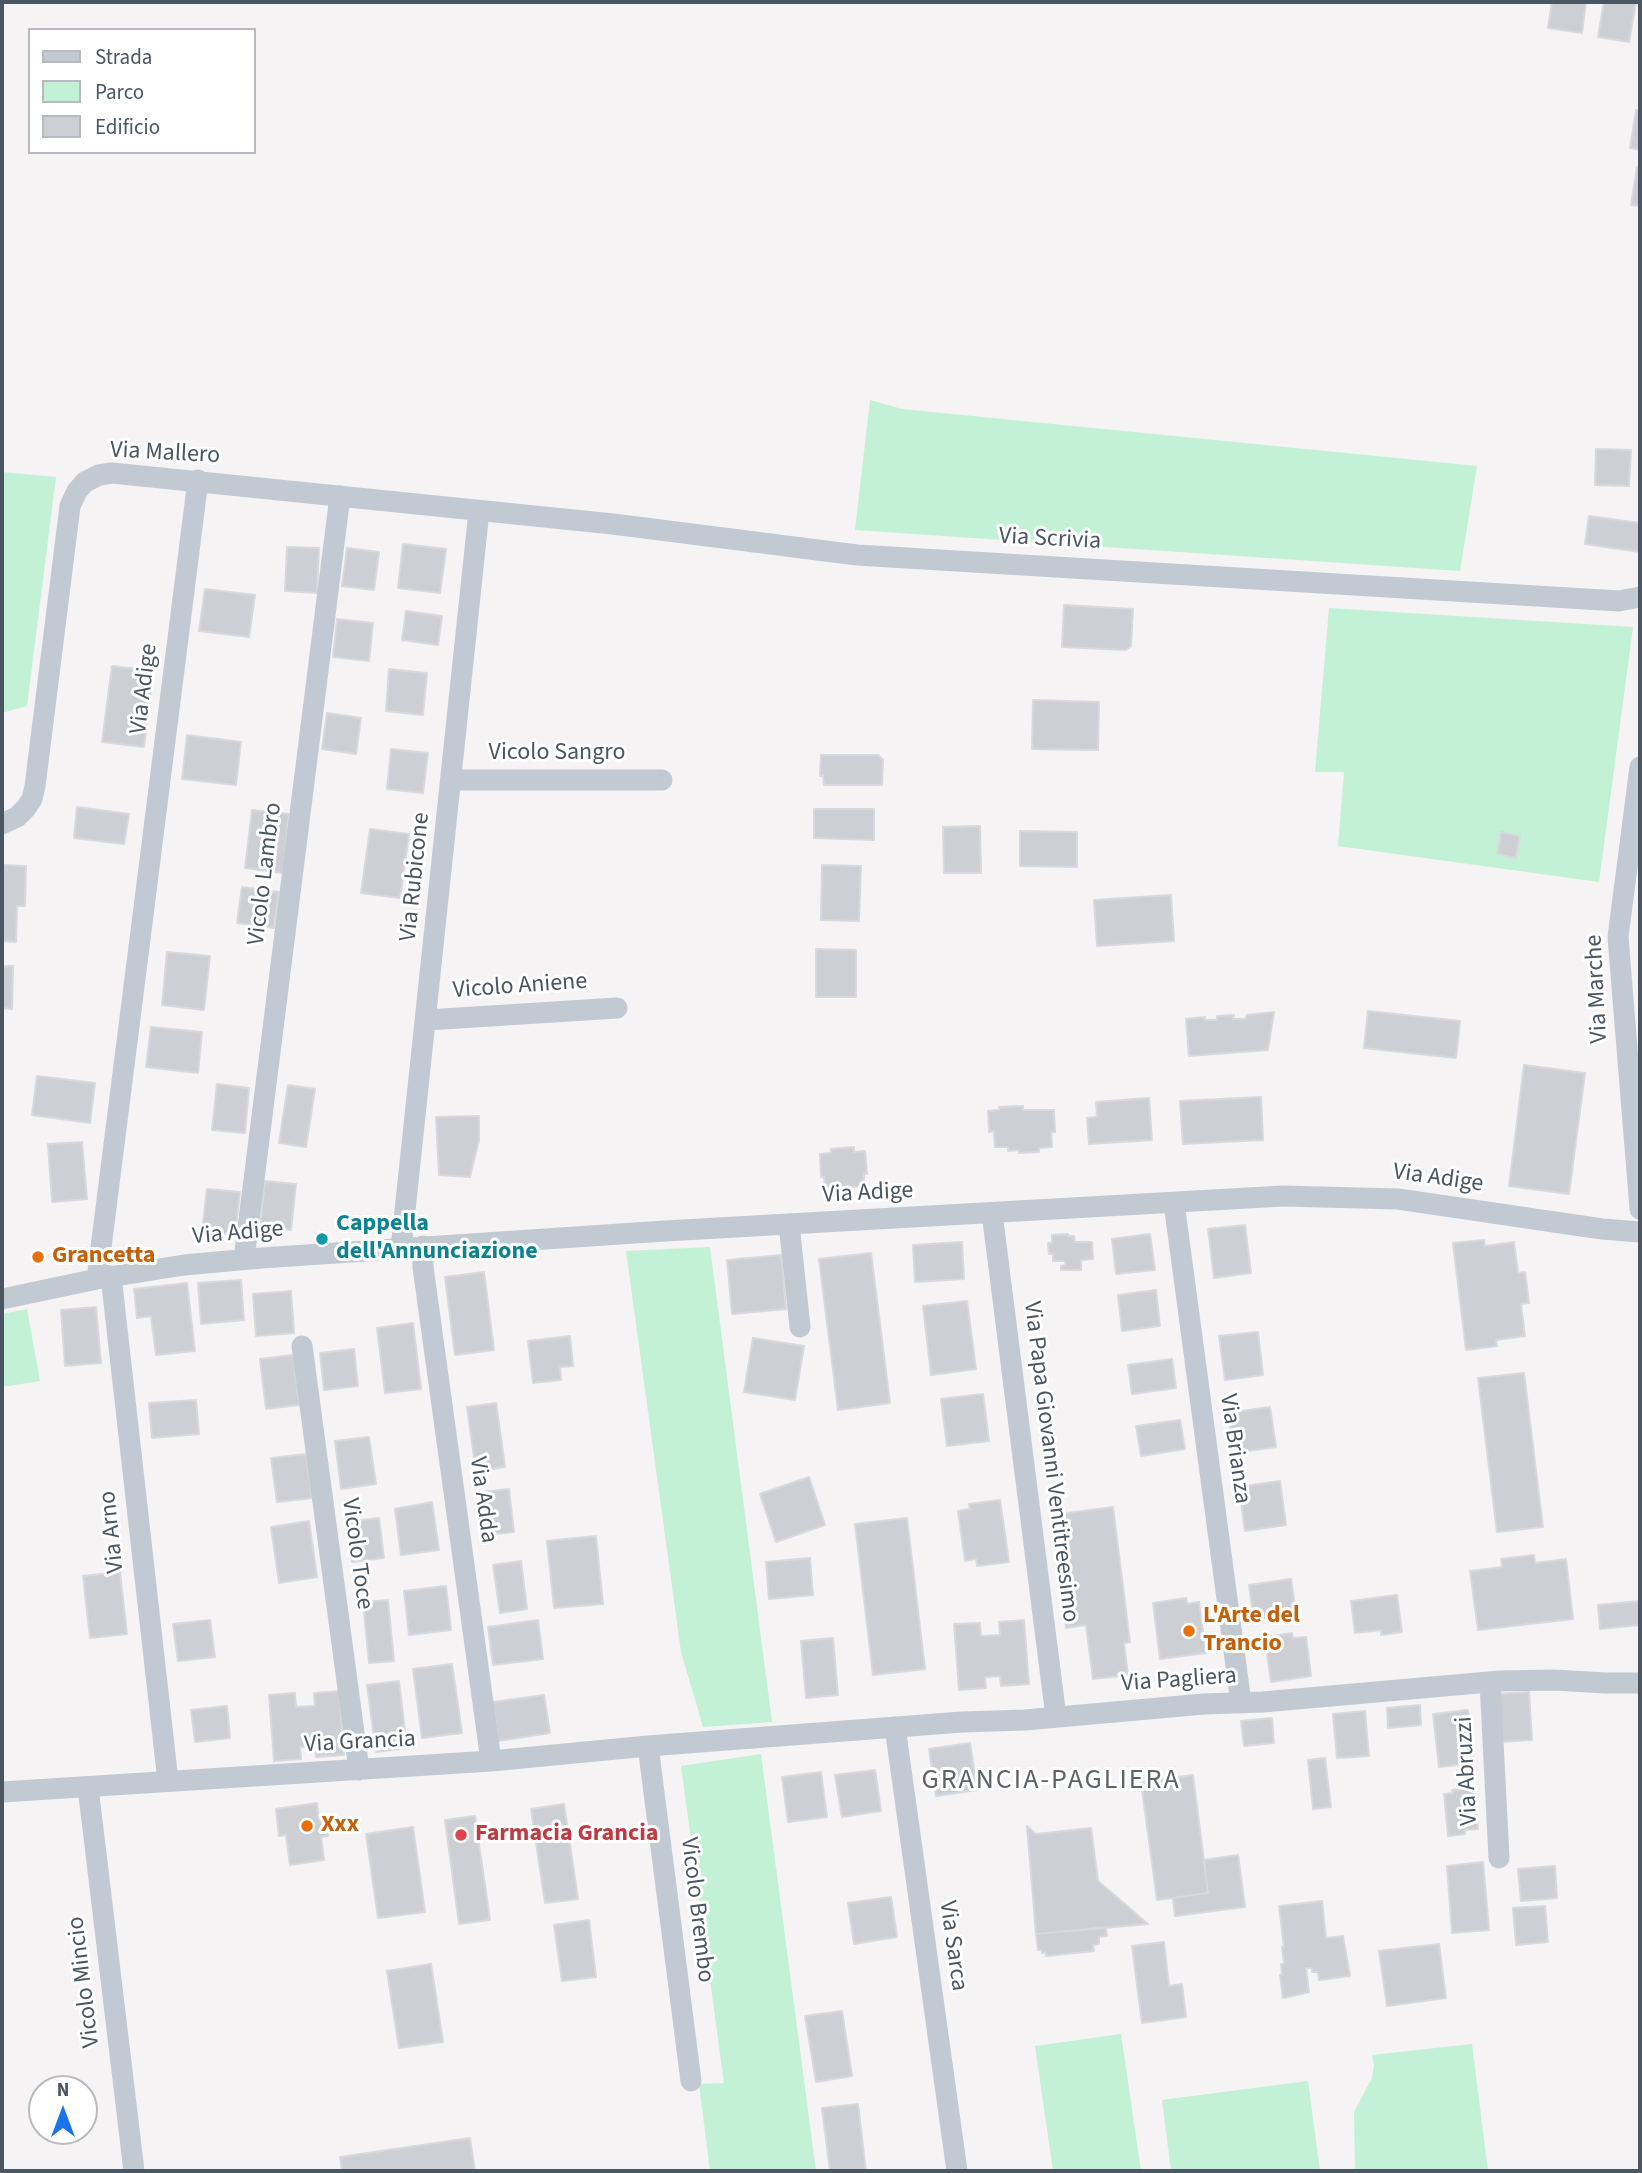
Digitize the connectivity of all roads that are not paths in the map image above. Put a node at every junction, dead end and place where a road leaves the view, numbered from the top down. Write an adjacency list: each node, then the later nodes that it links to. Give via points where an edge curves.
1 (198, 480): 2 (street, Via Mallero); 10 (street, Via Mallero, via 111,473 85,482 77,491 70,506 35,786 26,808); 22 (street, Via Adige)
2 (340, 496): 3 (street, Via Mallero); 21 (street, Vicolo Lambro)
3 (480, 511): 5 (street, Via Scrivia, via 857,555); 8 (street, Via Rubicone)
4 (1640, 597): 5 (street, Via Scrivia)
5 (1619, 601): 6 (street, Via Scrivia)
6 (1640, 609)
7 (1640, 767): 13 (street, Via Marche, via 1618,937)
8 (453, 780): 9 (street, Vicolo Sangro); 12 (street, Via Rubicone)
9 (662, 780)
10 (2, 824)
11 (617, 1007): 12 (street, Vicolo Aniene)
12 (426, 1020): 20 (street, Via Rubicone)
13 (1635, 1082): 15 (street, Via Marche)
14 (1174, 1203): 16 (street, Via Adige); 18 (street, Via Adige, via 1283,1196 1377,1197); 28 (street, Via Brianza)
15 (1640, 1209)
16 (992, 1213): 17 (street, Via Adige); 29 (street, Via Papa Giovanni Ventitreesimo)
17 (789, 1224): 19 (street, Via Adige); 24 (street)
18 (1640, 1232)
19 (423, 1246): 20 (street, Via Adige); 33 (street, Via Adda)
20 (401, 1248): 21 (street, Via Adige)
21 (244, 1259): 22 (street, Via Adige)
22 (104, 1278): 23 (street, Via Adige); 35 (street, Via Arno)
23 (2, 1298)
24 (800, 1327)
25 (302, 1346): 34 (street, Vicolo Toce)
26 (1490, 1682): 27 (street, Via Pagliera); 28 (street, Via Pagliera); 38 (street, Via Abruzzi)
27 (1640, 1683)
28 (1241, 1703): 29 (street, Via Pagliera)
29 (1056, 1717): 30 (street, Via Pagliera)
30 (895, 1727): 31 (street, Via Pagliera); 41 (street, Via Sarca)
31 (722, 1740): 32 (street, Via Grancia)
32 (648, 1746): 33 (street, Via Grancia); 39 (street, Vicolo Brembo)
33 (491, 1761): 34 (street, Via Grancia)
34 (359, 1770): 35 (street, Via Grancia)
35 (168, 1781): 36 (street, Via Grancia)
36 (88, 1787): 37 (street, Via Grancia); 40 (street, Vicolo Mincio)
37 (2, 1792)
38 (1499, 1858)
39 (691, 2081)
40 (134, 2171)
41 (957, 2171)

